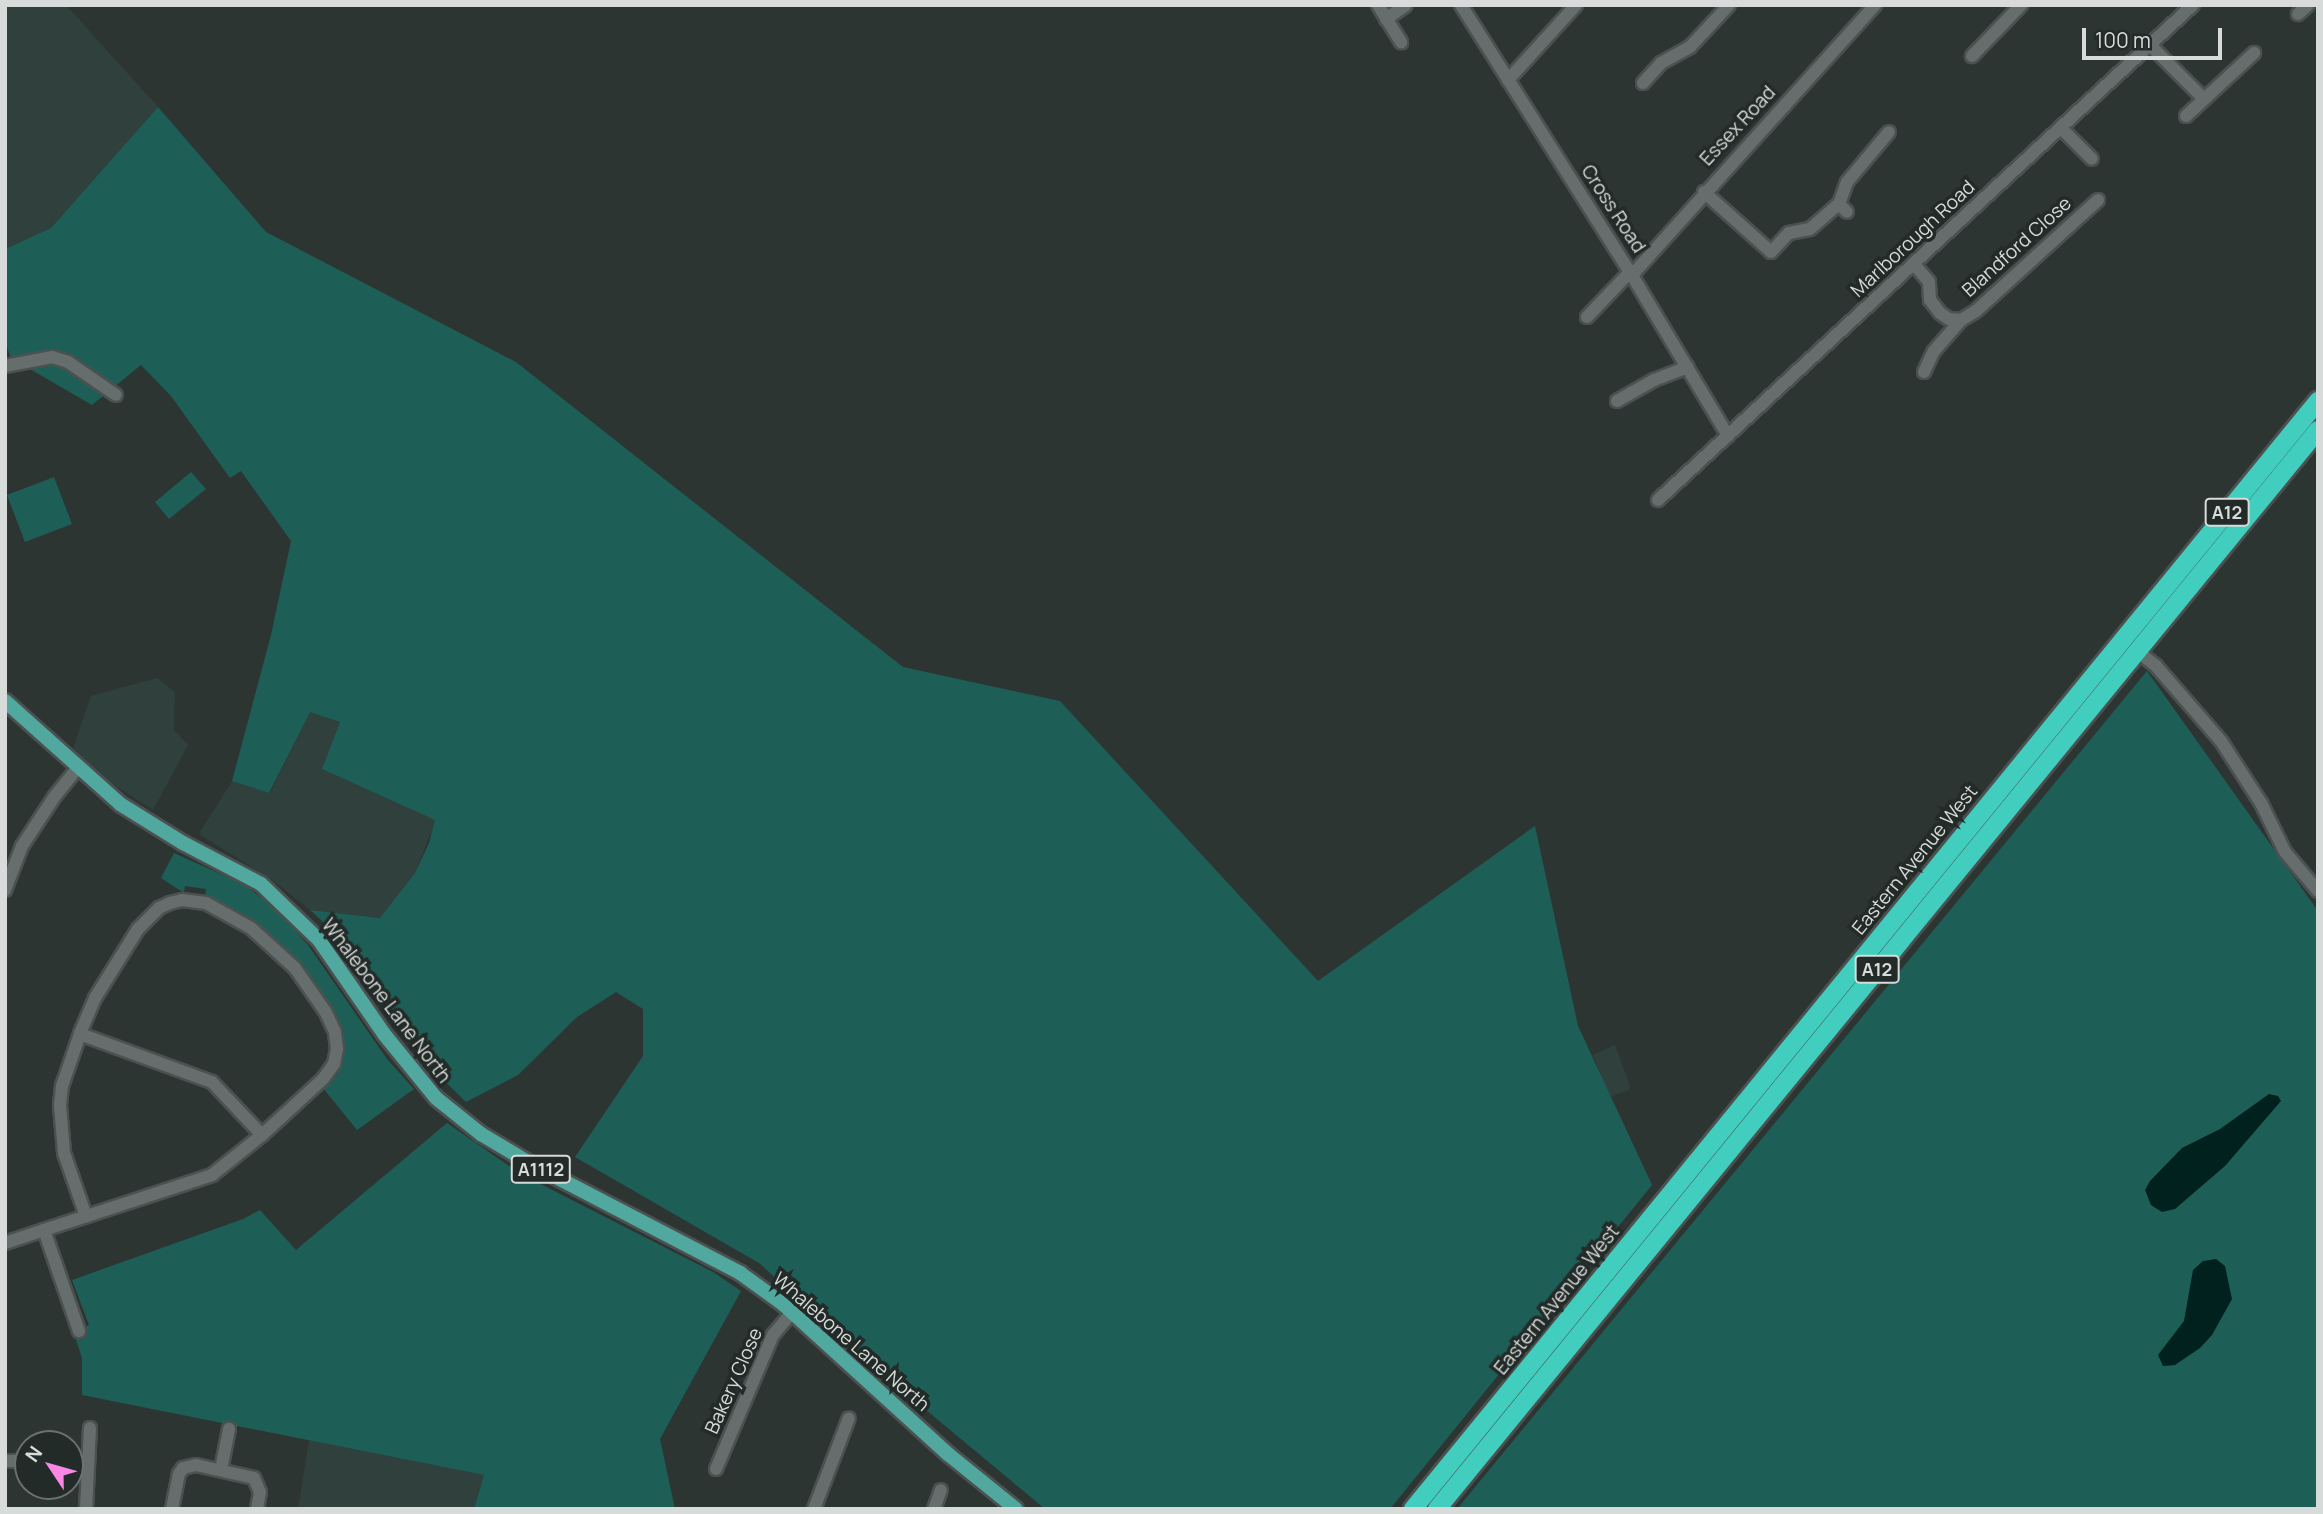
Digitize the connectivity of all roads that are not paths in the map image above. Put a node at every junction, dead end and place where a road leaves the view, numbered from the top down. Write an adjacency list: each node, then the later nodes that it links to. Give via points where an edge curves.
1 (1378, 5): 11 (street)
2 (1406, 5): 11 (street)
3 (1461, 5): 16 (street, Cross Road)
4 (1576, 5): 16 (street)
5 (1729, 5): 17 (street)
6 (1875, 5): 23 (street, Essex Road)
7 (2021, 5): 15 (street)
8 (2193, 5): 13 (street, Marlborough Road)
9 (2308, 5): 10 (street)
10 (2298, 14)
11 (1386, 19): 12 (street)
12 (1401, 42)
13 (2150, 46): 18 (street); 20 (street, Marlborough Road)
14 (2254, 52): 18 (street)
15 (1972, 56)
16 (1508, 80): 26 (street, Cross Road)
17 (1643, 83)
18 (2204, 99): 19 (street)
19 (2186, 116)
20 (2062, 129): 22 (street); 25 (street, Marlborough Road)
21 (1889, 132): 23 (street, via 1852,174 1843,208 1810,229 1789,233 1770,253)
22 (2092, 159)
23 (1704, 192): 26 (street, Essex Road)
24 (2098, 200): 28 (street, Blandford Close, via 1976,312)
25 (1914, 264): 28 (street, Blandford Close, via 1929,282 1930,300 1940,313); 36 (street, Marlborough Road)
26 (1631, 274): 27 (street, Essex Road); 30 (street, Cross Road)
27 (1587, 317)
28 (1961, 320): 31 (street, Blandford Close, via 1934,351)
29 (5, 366): 32 (street, via 52,357 68,362)
30 (1688, 368): 33 (street); 36 (street, Cross Road)
31 (1924, 372)
32 (116, 395)
33 (1617, 401)
34 (2318, 401): 62 (highway, Eastern Avenue West / A12)
35 (2318, 430): 38 (highway, Eastern Avenue West / A12)
36 (1728, 436): 37 (street, Marlborough Road)
37 (1658, 500)
38 (2141, 654): 42 (street, via 2221,741 2261,803 2285,852); 63 (highway, Eastern Avenue West / A12)
39 (5, 701): 40 (main road, Whalebone Lane North / A1112)
40 (78, 768): 41 (street, via 22,846); 48 (main road, Whalebone Lane North / A1112, via 132,813 261,884 319,940 384,1034 436,1098 481,1134 740,1273)
41 (5, 890)
42 (2318, 891)
43 (80, 1034): 44 (street, via 212,1082); 44 (street, via 118,958 159,908 181,900 223,911 251,928 295,968 335,1032 334,1063 323,1079); 45 (street, via 60,1105 65,1153)
44 (262, 1135): 45 (street, via 212,1175)
45 (86, 1216): 46 (street)
46 (44, 1230): 47 (street); 49 (street)
47 (5, 1242)
48 (792, 1312): 53 (street, Bakery Close, via 773,1335); 61 (main road, Whalebone Lane North / A1112, via 948,1454)
49 (79, 1331)
50 (849, 1418): 59 (street)
51 (90, 1428): 56 (street)
52 (229, 1429): 54 (street)
53 (716, 1469)
54 (221, 1470): 57 (street, via 196,1465 183,1468); 58 (street, via 254,1478 260,1492)
55 (941, 1490): 60 (street)
56 (86, 1509)
57 (172, 1509)
58 (257, 1509)
59 (814, 1509)
60 (934, 1509)
61 (1016, 1509)
62 (1413, 1509)
63 (1437, 1509)

